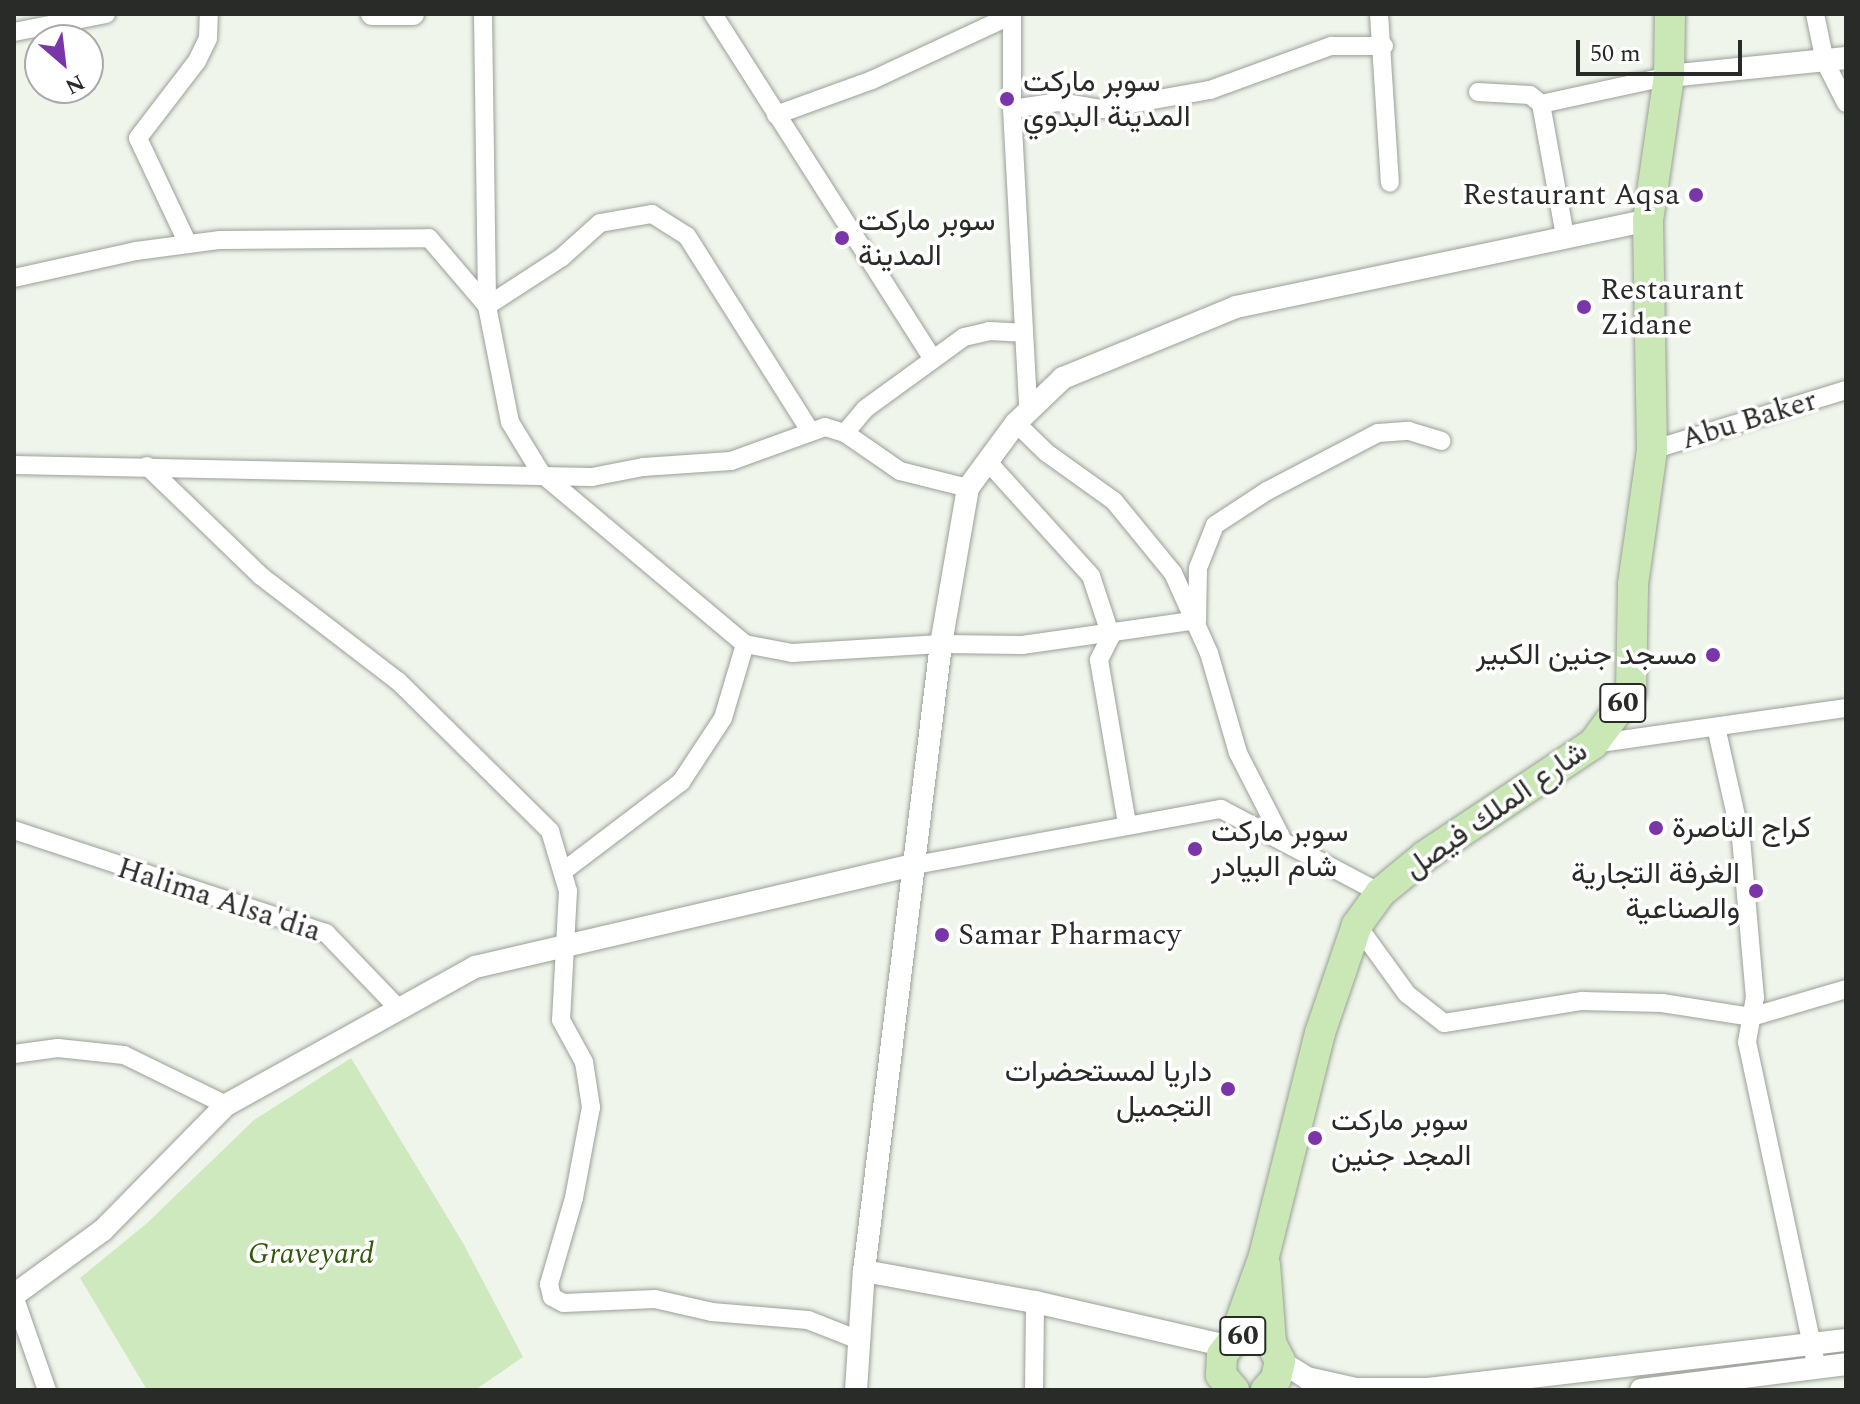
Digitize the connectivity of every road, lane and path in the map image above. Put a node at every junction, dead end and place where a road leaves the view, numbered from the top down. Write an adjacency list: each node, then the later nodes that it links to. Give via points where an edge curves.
1 (106, 14): 11 (street)
2 (209, 14): 23 (street, via 208,38 197,61 138,138)
3 (372, 14): 4 (street)
4 (413, 14)
5 (483, 14): 25 (street)
6 (713, 14): 19 (street)
7 (1012, 14): 18 (street); 19 (street, via 872,80)
8 (1379, 14): 12 (street)
9 (1670, 14): 14 (main road, شارع الملك فيصل / 60)
10 (1815, 14): 13 (street)
11 (14, 32)
12 (1384, 46): 18 (street, via 1331,46 1210,90 1102,109 1059,102); 20 (street)
13 (1835, 60): 14 (street); 16 (street)
14 (1669, 76): 17 (street); 21 (main road, شارع الملك فيصل / 60)
15 (1478, 92): 17 (street, via 1530,95)
16 (1846, 103)
17 (1541, 104): 22 (street)
18 (1012, 109): 26 (street)
19 (776, 115): 27 (street)
20 (1390, 183)
21 (1648, 220): 22 (street); 33 (main road, شارع الملك فيصل / 60)
22 (1565, 236): 29 (street, via 1236,307 1063,378)
23 (188, 244): 24 (street); 25 (street, via 279,237 429,238)
24 (14, 278)
25 (487, 306): 30 (street, via 561,258 600,223 652,214 687,236); 37 (street, via 510,422)
26 (1023, 333): 27 (street, via 979,332); 29 (street)
27 (933, 359): 31 (street, via 865,409)
28 (1846, 390): 33 (street, Abu Baker)
29 (1022, 416): 34 (street); 39 (street, via 1126,512 1173,573)
30 (809, 429): 31 (street); 37 (street, via 731,461 592,477)
31 (845, 433): 38 (street, via 900,471)
32 (1441, 441): 39 (street, via 1409,431 1378,433 1267,491 1215,525 1198,568)
33 (1652, 450): 45 (main road, شارع الملك فيصل / 60, via 1633,584 1631,692)
34 (989, 463): 38 (street); 40 (street, via 1091,576)
35 (14, 465): 36 (street)
36 (147, 466): 37 (street); 50 (street, via 261,576 365,653 428,709 550,830)
37 (541, 473): 41 (street, via 720,629)
38 (968, 488): 42 (street)
39 (1197, 620): 40 (street); 48 (street, via 1238,753)
40 (1111, 636): 42 (street, via 1022,645); 46 (street, via 1099,660)
41 (745, 644): 42 (street, via 792,653); 50 (street, via 723,718 681,782)
42 (941, 644): 49 (street)
43 (1846, 708): 44 (street)
44 (1716, 727): 45 (street); 56 (street, via 1741,838 1755,997)
45 (1593, 744): 51 (main road, شارع الملك فيصل / 60, via 1425,856)
46 (1127, 823): 48 (street, via 1221,809); 49 (street)
47 (14, 830): 55 (street, Halima Alsa'dia, via 326,933)
48 (1281, 837): 51 (street)
49 (915, 865): 53 (street); 60 (street)
50 (565, 870): 53 (street)
51 (1380, 893): 52 (main road, شارع الملك فيصل / 60)
52 (1357, 925): 56 (street, via 1374,940 1407,994 1444,1023 1582,1001 1662,1003); 59 (main road, شارع الملك فيصل / 60, via 1320,1033)
53 (566, 947): 55 (street, via 475,967); 63 (street, via 561,1020 583,1061 591,1107 574,1198 549,1284 552,1297 564,1303 655,1299 712,1312 808,1320)
54 (1846, 989): 56 (street)
55 (398, 1008): 58 (street)
56 (1751, 1017): 66 (street, via 1747,1042)
57 (14, 1054): 58 (street, via 58,1048 124,1055)
58 (226, 1105): 61 (street, via 103,1230)
59 (1264, 1256): 65 (main road, 60); 67 (main road, 60)
60 (864, 1271): 62 (street); 63 (street)
61 (14, 1295): 71 (street)
62 (1035, 1302): 65 (street); 73 (street)
63 (859, 1340): 72 (street)
64 (1846, 1340): 66 (street)
65 (1230, 1343): 67 (main road, 60, via 1254,1335); 70 (main road, 60, via 1220,1365)
66 (1810, 1345): 67 (street, via 1428,1389 1333,1385 1307,1378); 69 (street)
67 (1275, 1352): 74 (main road, 60, via 1276,1379)
68 (1846, 1364): 69 (street)
69 (1817, 1368): 75 (street)
70 (1230, 1389)
71 (47, 1390)
72 (856, 1390)
73 (1034, 1390)
74 (1266, 1390)
75 (1641, 1390)

